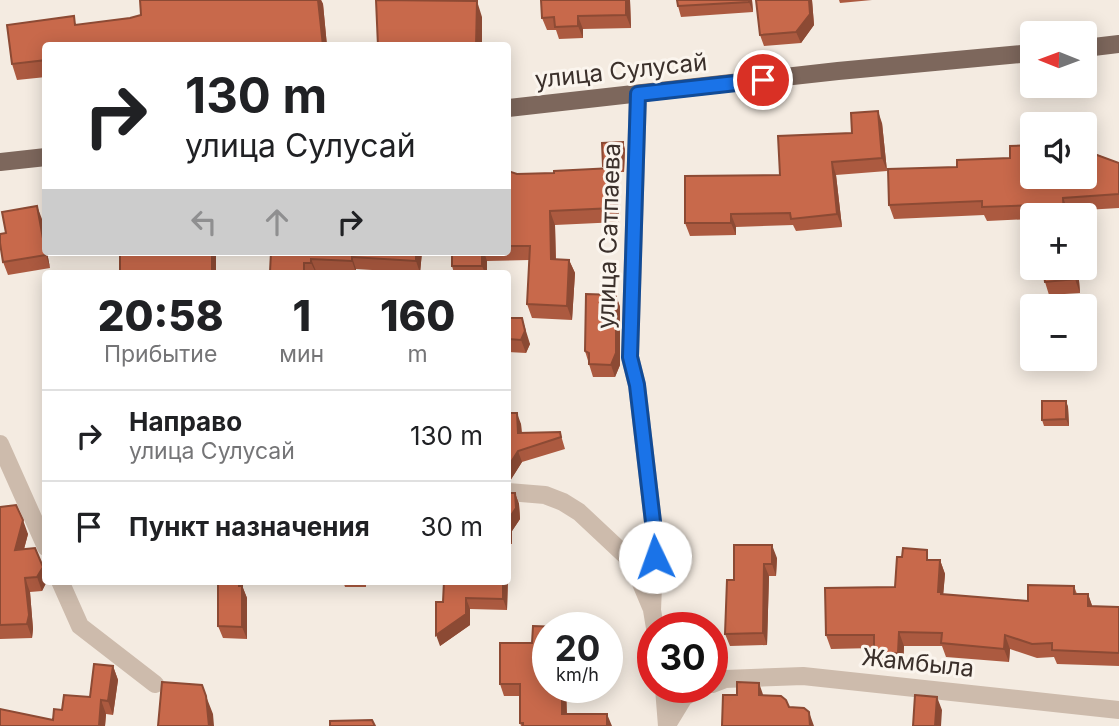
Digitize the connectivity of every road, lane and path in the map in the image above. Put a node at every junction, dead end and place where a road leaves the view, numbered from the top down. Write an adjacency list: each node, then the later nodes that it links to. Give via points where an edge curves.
1 (1119, 44): 2 (main road)
2 (1097, 47)
3 (1020, 54): 4 (main road, улица Сулусай)
4 (638, 94): 5 (main road, улица Сулусай); 12 (street, улица Сатпаева, via 630,357 655,539)
5 (511, 108)
6 (42, 157): 7 (main road)
7 (0, 162)
8 (0, 444): 10 (street)
9 (511, 492): 12 (street, via 545,495 579,512 626,556)
10 (42, 538)
11 (62, 585): 14 (street, via 79,626)
12 (652, 610)
13 (728, 679): 17 (street, Жамбыла, via 803,676)
14 (155, 684)
15 (665, 703): 18 (street)
16 (680, 703): 18 (street)
17 (1119, 710)
18 (667, 726)

